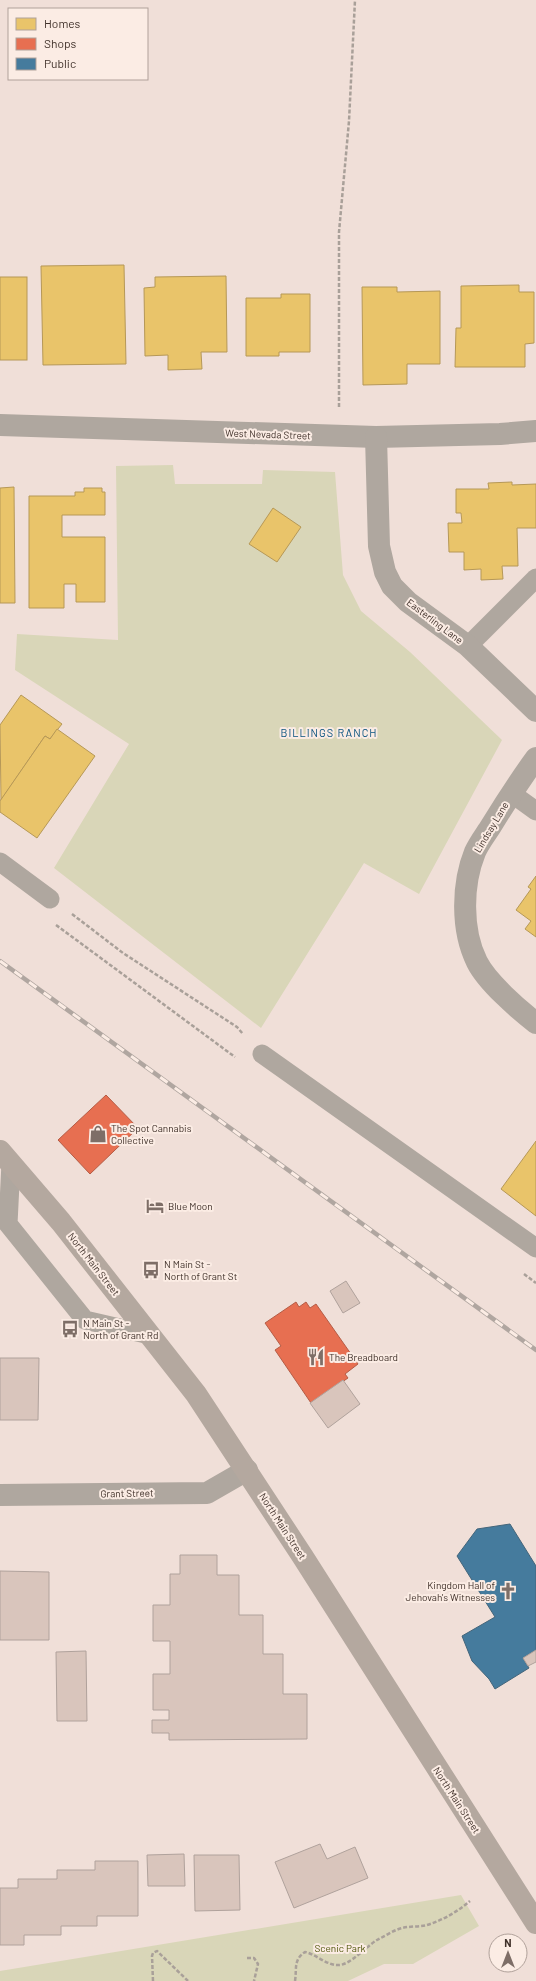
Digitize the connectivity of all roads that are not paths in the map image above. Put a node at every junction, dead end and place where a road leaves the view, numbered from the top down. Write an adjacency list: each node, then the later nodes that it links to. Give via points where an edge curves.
1 (0, 425): 3 (street, West Nevada Street)
2 (536, 431): 3 (street, West Nevada Street)
3 (376, 437): 5 (street, Easterling Lane, via 379,546 385,572 392,586 408,602)
4 (536, 578): 5 (lane)
5 (468, 646): 6 (street, Easterling Lane)
6 (536, 711)
7 (536, 758): 8 (street, Lindsay Lane)
8 (511, 793): 9 (lane); 12 (street, Lindsay Lane, via 475,851 466,879 464,904 477,962 500,991)
9 (536, 811)
10 (0, 862): 11 (lane)
11 (50, 899)
12 (536, 1023)
13 (262, 1054): 15 (lane)
14 (5, 1157): 16 (main road, North Main Street, via 61,1222); 16 (lane, via 8,1224 85,1320)
15 (536, 1248)
16 (150, 1336): 17 (main road, North Main Street, via 196,1394)
17 (247, 1470): 18 (street, Grant Street, via 207,1493); 19 (main road, North Main Street)
18 (0, 1495)
19 (536, 1923)

